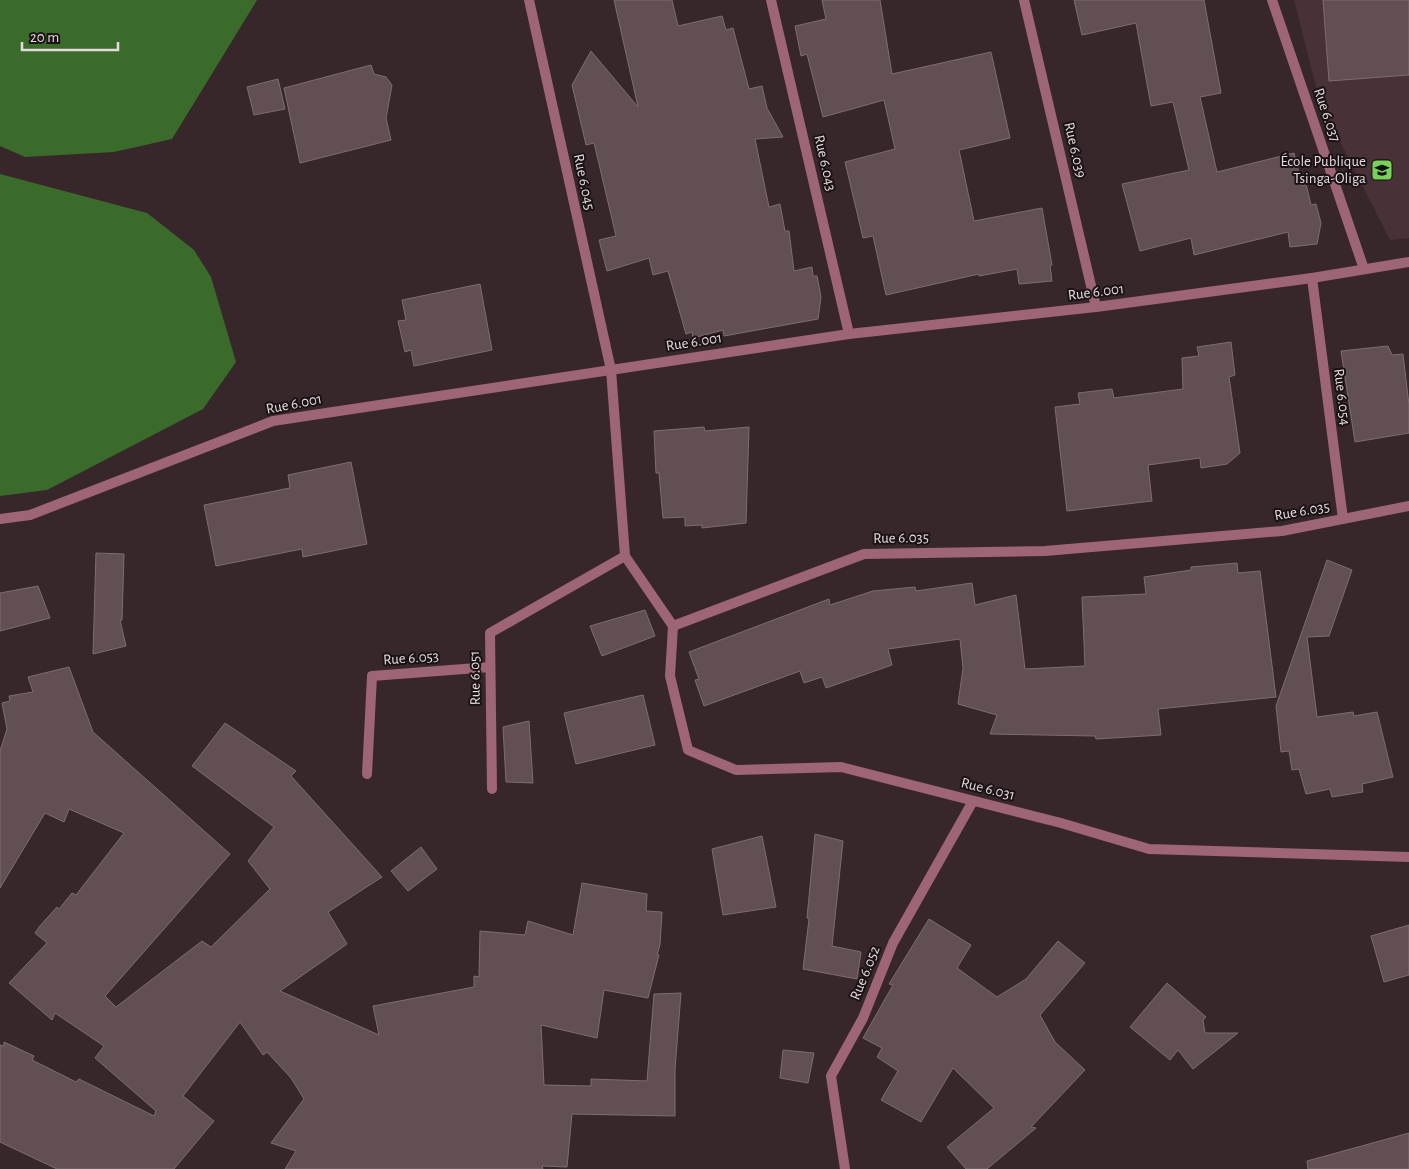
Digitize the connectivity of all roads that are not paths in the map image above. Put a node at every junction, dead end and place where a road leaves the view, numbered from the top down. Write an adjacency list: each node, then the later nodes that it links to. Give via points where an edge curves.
1 (529, 0): 10 (street, Rue 6.045)
2 (771, 0): 9 (street, Rue 6.043)
3 (1024, 0): 8 (street, Rue 6.039)
4 (1272, 0): 6 (street, Rue 6.037)
5 (1409, 262): 6 (street, Rue 6.001)
6 (1364, 269): 7 (street, Rue 6.001)
7 (1312, 278): 8 (street, Rue 6.001); 13 (street, Rue 6.054)
8 (1096, 307): 9 (street, Rue 6.001)
9 (849, 334): 10 (street, Rue 6.001)
10 (611, 370): 12 (street, Rue 6.001, via 273,421 30,515); 14 (street)
11 (1409, 506): 13 (street, Rue 6.035)
12 (0, 519)
13 (1343, 519): 15 (street, Rue 6.035, via 1282,531 1045,551 864,554)
14 (625, 556): 15 (street); 16 (street, Rue 6.051, via 490,633)
15 (673, 626): 19 (street, Rue 6.031, via 670,676 688,750 736,770 841,767)
16 (490, 667): 17 (street, Rue 6.053, via 372,676); 18 (street, Rue 6.051)
17 (367, 774)
18 (492, 789)
19 (974, 801): 20 (street, Rue 6.031, via 1149,849); 21 (street, Rue 6.052, via 893,943 863,1018 831,1076)
20 (1409, 857)
21 (845, 1169)

